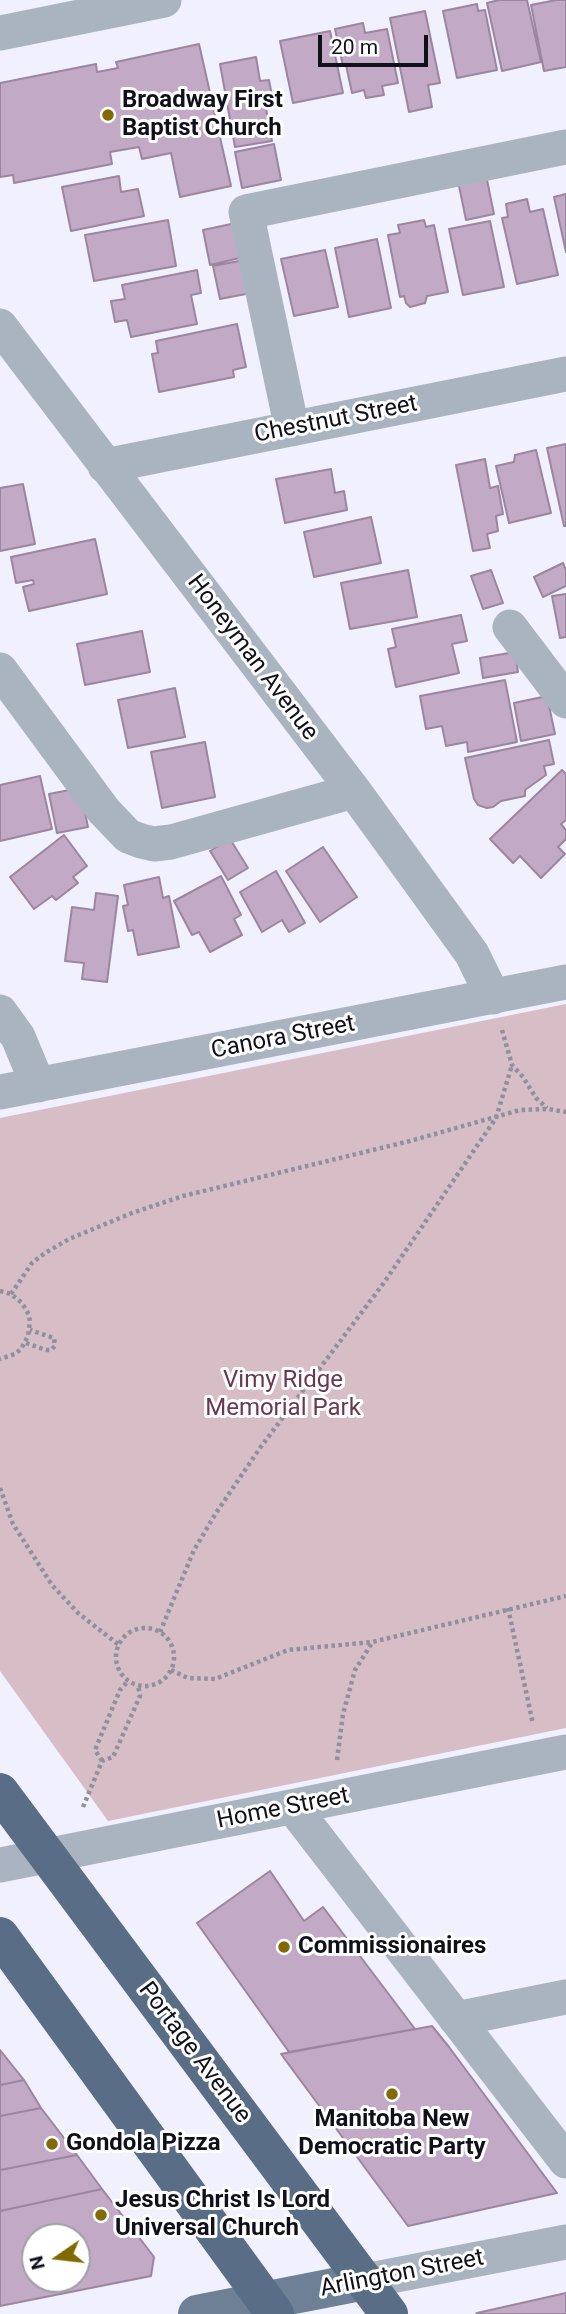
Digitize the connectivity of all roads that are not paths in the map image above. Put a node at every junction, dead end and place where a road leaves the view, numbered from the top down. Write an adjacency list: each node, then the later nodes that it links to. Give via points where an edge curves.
1 (164, 0): 2 (street)
2 (0, 33)
3 (566, 147): 6 (street, via 246,212)
4 (0, 326): 7 (street, Honeyman Avenue)
5 (566, 374): 6 (street, Chestnut Street)
6 (292, 429): 7 (street, Chestnut Street)
7 (105, 466): 11 (street, Honeyman Avenue)
8 (510, 627): 10 (street)
9 (0, 670): 11 (street, via 104,811 128,836 141,841 172,842)
10 (566, 701)
11 (354, 792): 13 (street, Honeyman Avenue, via 472,954)
12 (566, 982): 13 (street, Canora Street)
13 (496, 1007): 15 (street, Canora Street)
14 (0, 1012): 15 (street, via 18,1037)
15 (38, 1085): 16 (street, Canora Street)
16 (0, 1093)
17 (553, 1755): 19 (street, Home Street)
18 (0, 1791): 20 (highway, Portage Avenue)
19 (293, 1807): 20 (street, Home Street); 24 (street)
20 (47, 1856): 21 (street, Home Street); 27 (highway, Portage Avenue)
21 (0, 1865)
22 (0, 1936): 28 (highway)
23 (566, 1997): 24 (street)
24 (456, 2019): 25 (street)
25 (566, 2161)
26 (566, 2242): 27 (street, Arlington Street)
27 (365, 2281): 28 (main road, Arlington Street); 30 (highway, Portage Avenue)
28 (270, 2307): 29 (main road, Arlington Street)
29 (197, 2314)
30 (389, 2314)

